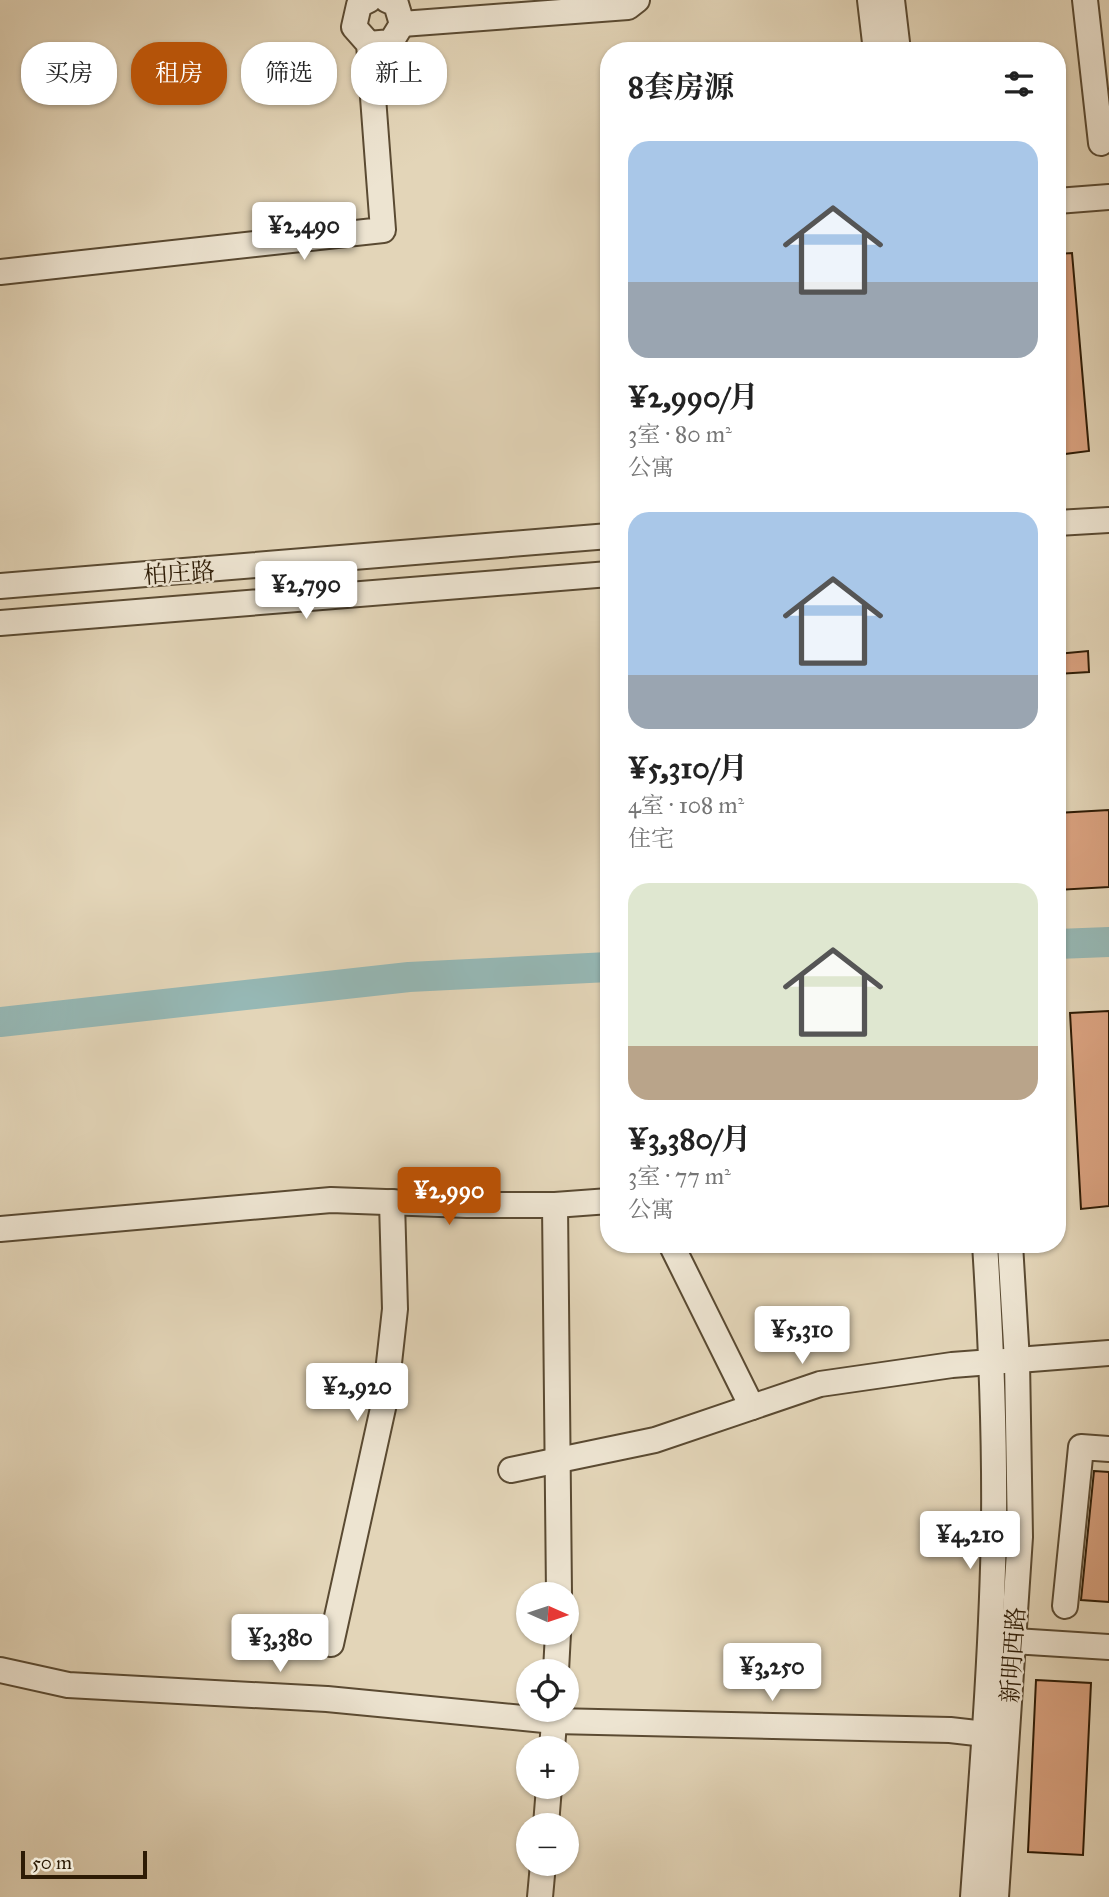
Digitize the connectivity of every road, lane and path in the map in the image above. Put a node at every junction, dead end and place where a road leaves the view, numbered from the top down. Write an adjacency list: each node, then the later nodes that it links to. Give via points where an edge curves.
1 (387, 0): 7 (street, via 396,4)
2 (637, 0): 7 (street, via 628,7)
3 (870, 0): 10 (street)
4 (892, 0): 11 (street)
5 (1085, 0): 13 (street)
6 (362, 2): 8 (street, via 354,27)
7 (402, 24): 9 (street)
8 (367, 42)
9 (391, 42)
10 (875, 42)
11 (897, 42)
12 (374, 105): 16 (street, via 383,230)
13 (1101, 143)
14 (1109, 197): 15 (street)
15 (1066, 200)
16 (0, 272)
17 (1109, 520): 18 (street)
18 (1066, 522)
19 (600, 538): 21 (street, 柏庄路)
20 (600, 574): 22 (street, 柏庄路)
21 (0, 586)
22 (0, 623)
23 (392, 1202): 25 (street); 26 (street, via 331,1200); 39 (street, via 395,1309 385,1399)
24 (600, 1202): 25 (street)
25 (555, 1205): 34 (street)
26 (0, 1229)
27 (675, 1253): 32 (street)
28 (987, 1253): 31 (street, 新明西路)
29 (1010, 1253): 31 (street, 新明西路)
30 (1109, 1353): 31 (street)
31 (1005, 1362): 32 (street, via 820,1384); 38 (street, 新明西路, via 1020,1537); 44 (street, 新明西路)
32 (752, 1407): 34 (street, via 655,1440)
33 (1109, 1448): 37 (street, via 1081,1447)
34 (558, 1460): 35 (street); 36 (street)
35 (511, 1470)
36 (559, 1582)
37 (1065, 1606)
38 (1014, 1641): 40 (street); 48 (street, 新明西路)
39 (331, 1644)
40 (1109, 1647)
41 (0, 1670): 42 (street, via 68,1685)
42 (516, 1712)
43 (579, 1716): 44 (street)
44 (985, 1734): 47 (street, 新明西路)
45 (542, 1876): 46 (street)
46 (540, 1897)
47 (973, 1897)
48 (996, 1897)

